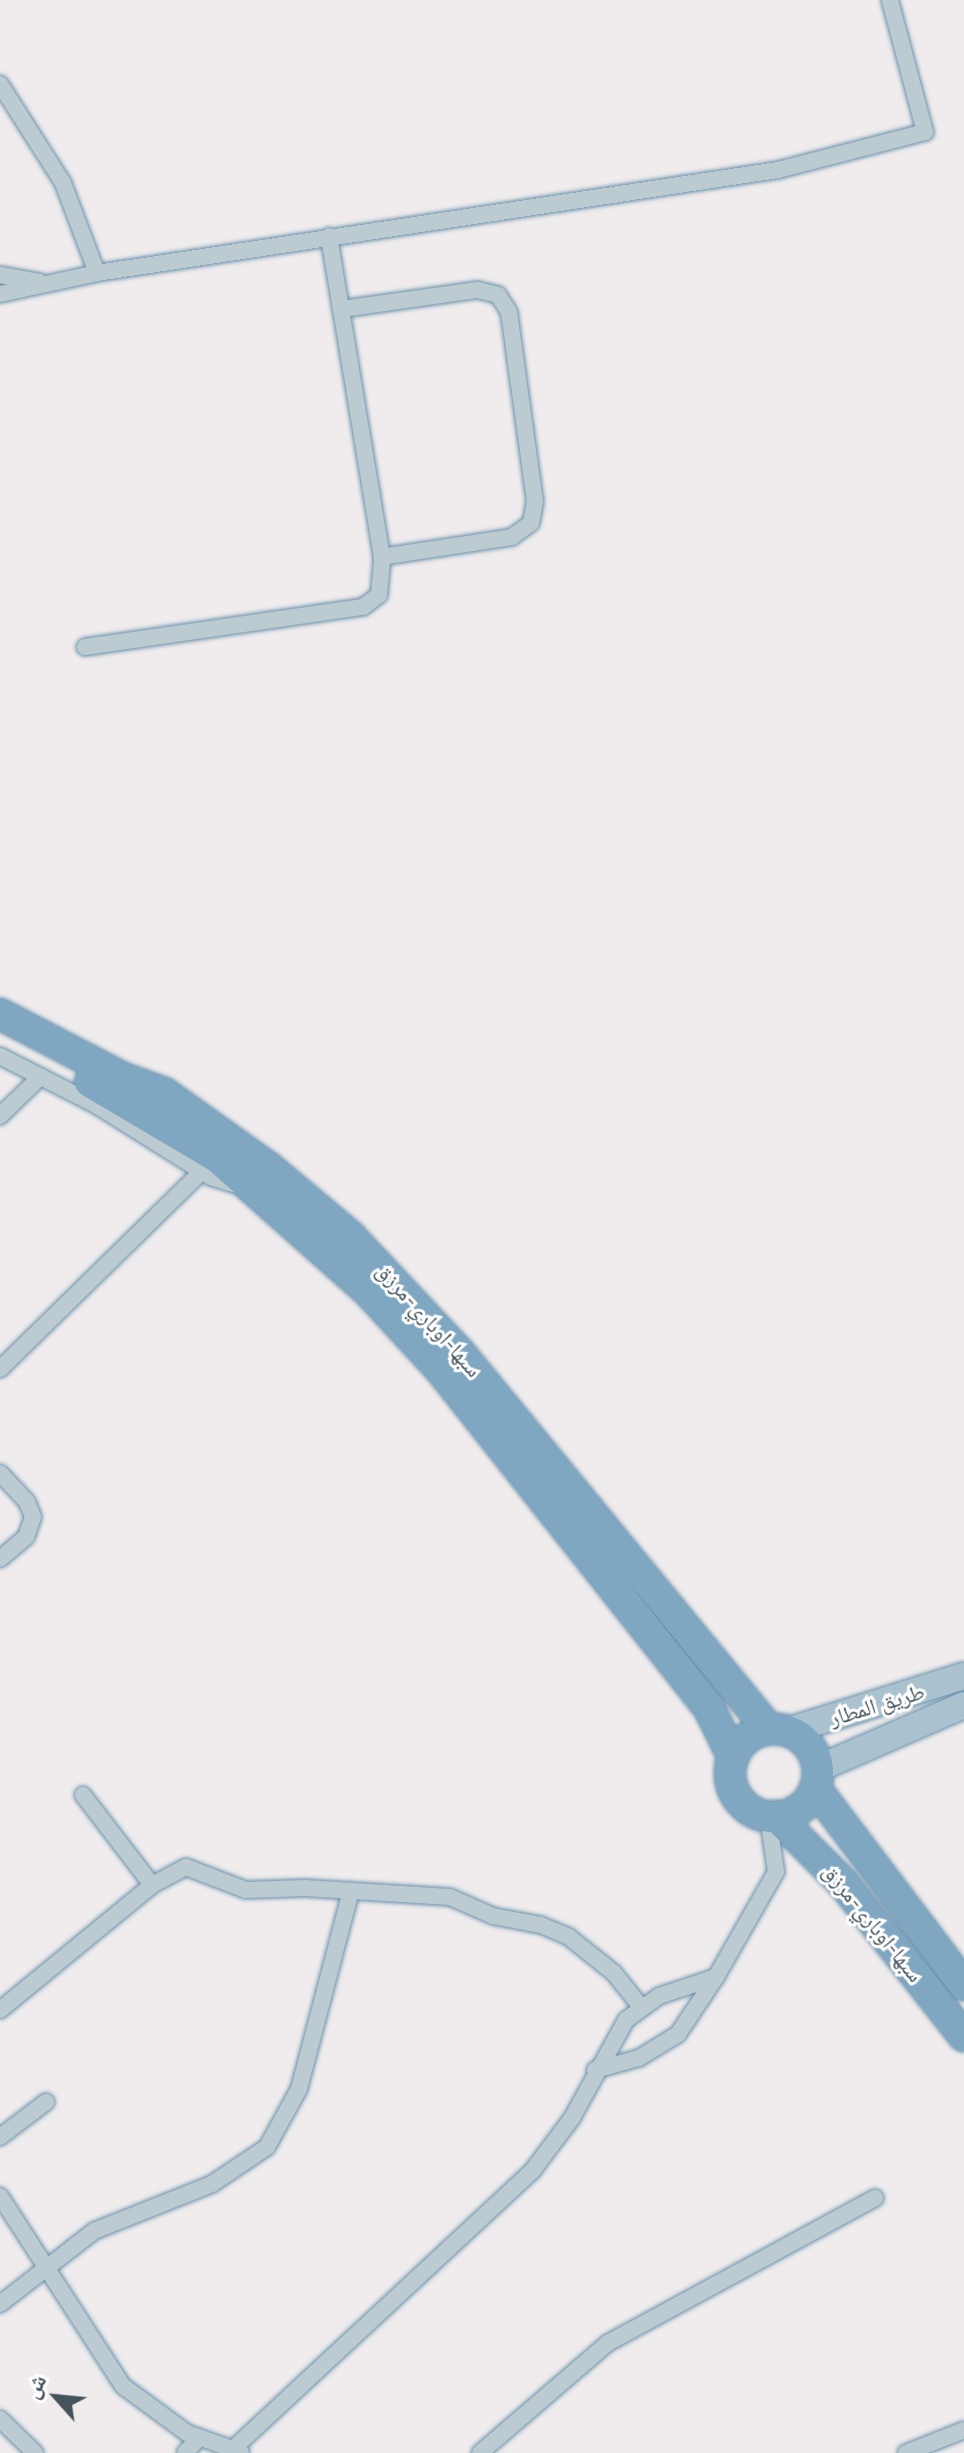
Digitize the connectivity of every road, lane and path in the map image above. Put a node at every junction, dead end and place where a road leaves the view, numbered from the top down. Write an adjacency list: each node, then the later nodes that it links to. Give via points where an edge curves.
1 (890, 0): 3 (street, via 925,132 778,170)
2 (0, 84): 4 (street, via 63,183)
3 (329, 236): 4 (street); 8 (street)
4 (97, 273): 6 (street)
5 (0, 275): 6 (street)
6 (40, 282): 7 (street)
7 (0, 294)
8 (342, 309): 9 (street); 9 (street, via 478,290 498,295 509,312 535,501 531,523 512,537)
9 (382, 557): 10 (street, via 384,586 363,607)
10 (85, 647)
11 (0, 1014): 23 (highway, سبها-اوباري-مرزق, via 123,1078 164,1093 269,1168 350,1236 459,1352)
12 (0, 1035): 17 (highway, سبها-اوباري-مرزق, via 180,1132)
13 (0, 1056): 14 (street)
14 (41, 1076): 15 (street); 16 (street)
15 (0, 1116)
16 (202, 1171): 17 (street, via 221,1182); 18 (street)
17 (251, 1186): 24 (highway, سبها-اوباري-مرزق, via 341,1264 441,1370 709,1708)
18 (0, 1369)
19 (0, 1473): 20 (street, via 27,1502 33,1517 26,1537)
20 (0, 1559)
21 (964, 1676): 23 (main road, طريق المطار)
22 (964, 1705): 25 (main road, طريق المطار)
23 (778, 1730): 24 (highway, via 747,1738); 25 (highway, via 809,1745)
24 (733, 1757): 27 (highway, via 731,1779 739,1799)
25 (816, 1778): 27 (highway, via 803,1805); 31 (highway, سبها-اوباري-مرزق)
26 (83, 1795): 28 (street)
27 (772, 1816): 30 (street, via 776,1872); 34 (highway, سبها-اوباري-مرزق, via 843,1883)
28 (152, 1885): 29 (street, via 186,1867 246,1890); 33 (street)
29 (351, 1891): 32 (street, via 450,1897 493,1916 551,1928 604,1964); 40 (street, via 299,2089 280,2132 252,2159 212,2184 111,2222)
30 (716, 1977): 32 (street, via 677,1987); 35 (street, via 678,2034 639,2058)
31 (964, 1985)
32 (641, 2007): 35 (street, via 613,2037)
33 (0, 2010)
34 (964, 2036)
35 (595, 2070): 45 (street, via 572,2118 533,2170)
36 (46, 2102): 37 (street)
37 (0, 2137)
38 (0, 2196): 40 (street)
39 (875, 2198): 48 (street, via 608,2343)
40 (45, 2269): 41 (street); 44 (street, via 123,2386 165,2421)
41 (0, 2304)
42 (0, 2419): 46 (street)
43 (964, 2430): 49 (street)
44 (199, 2438): 45 (street); 47 (street)
45 (238, 2451)
46 (35, 2453)
47 (185, 2453)
48 (480, 2453)
49 (906, 2453)

